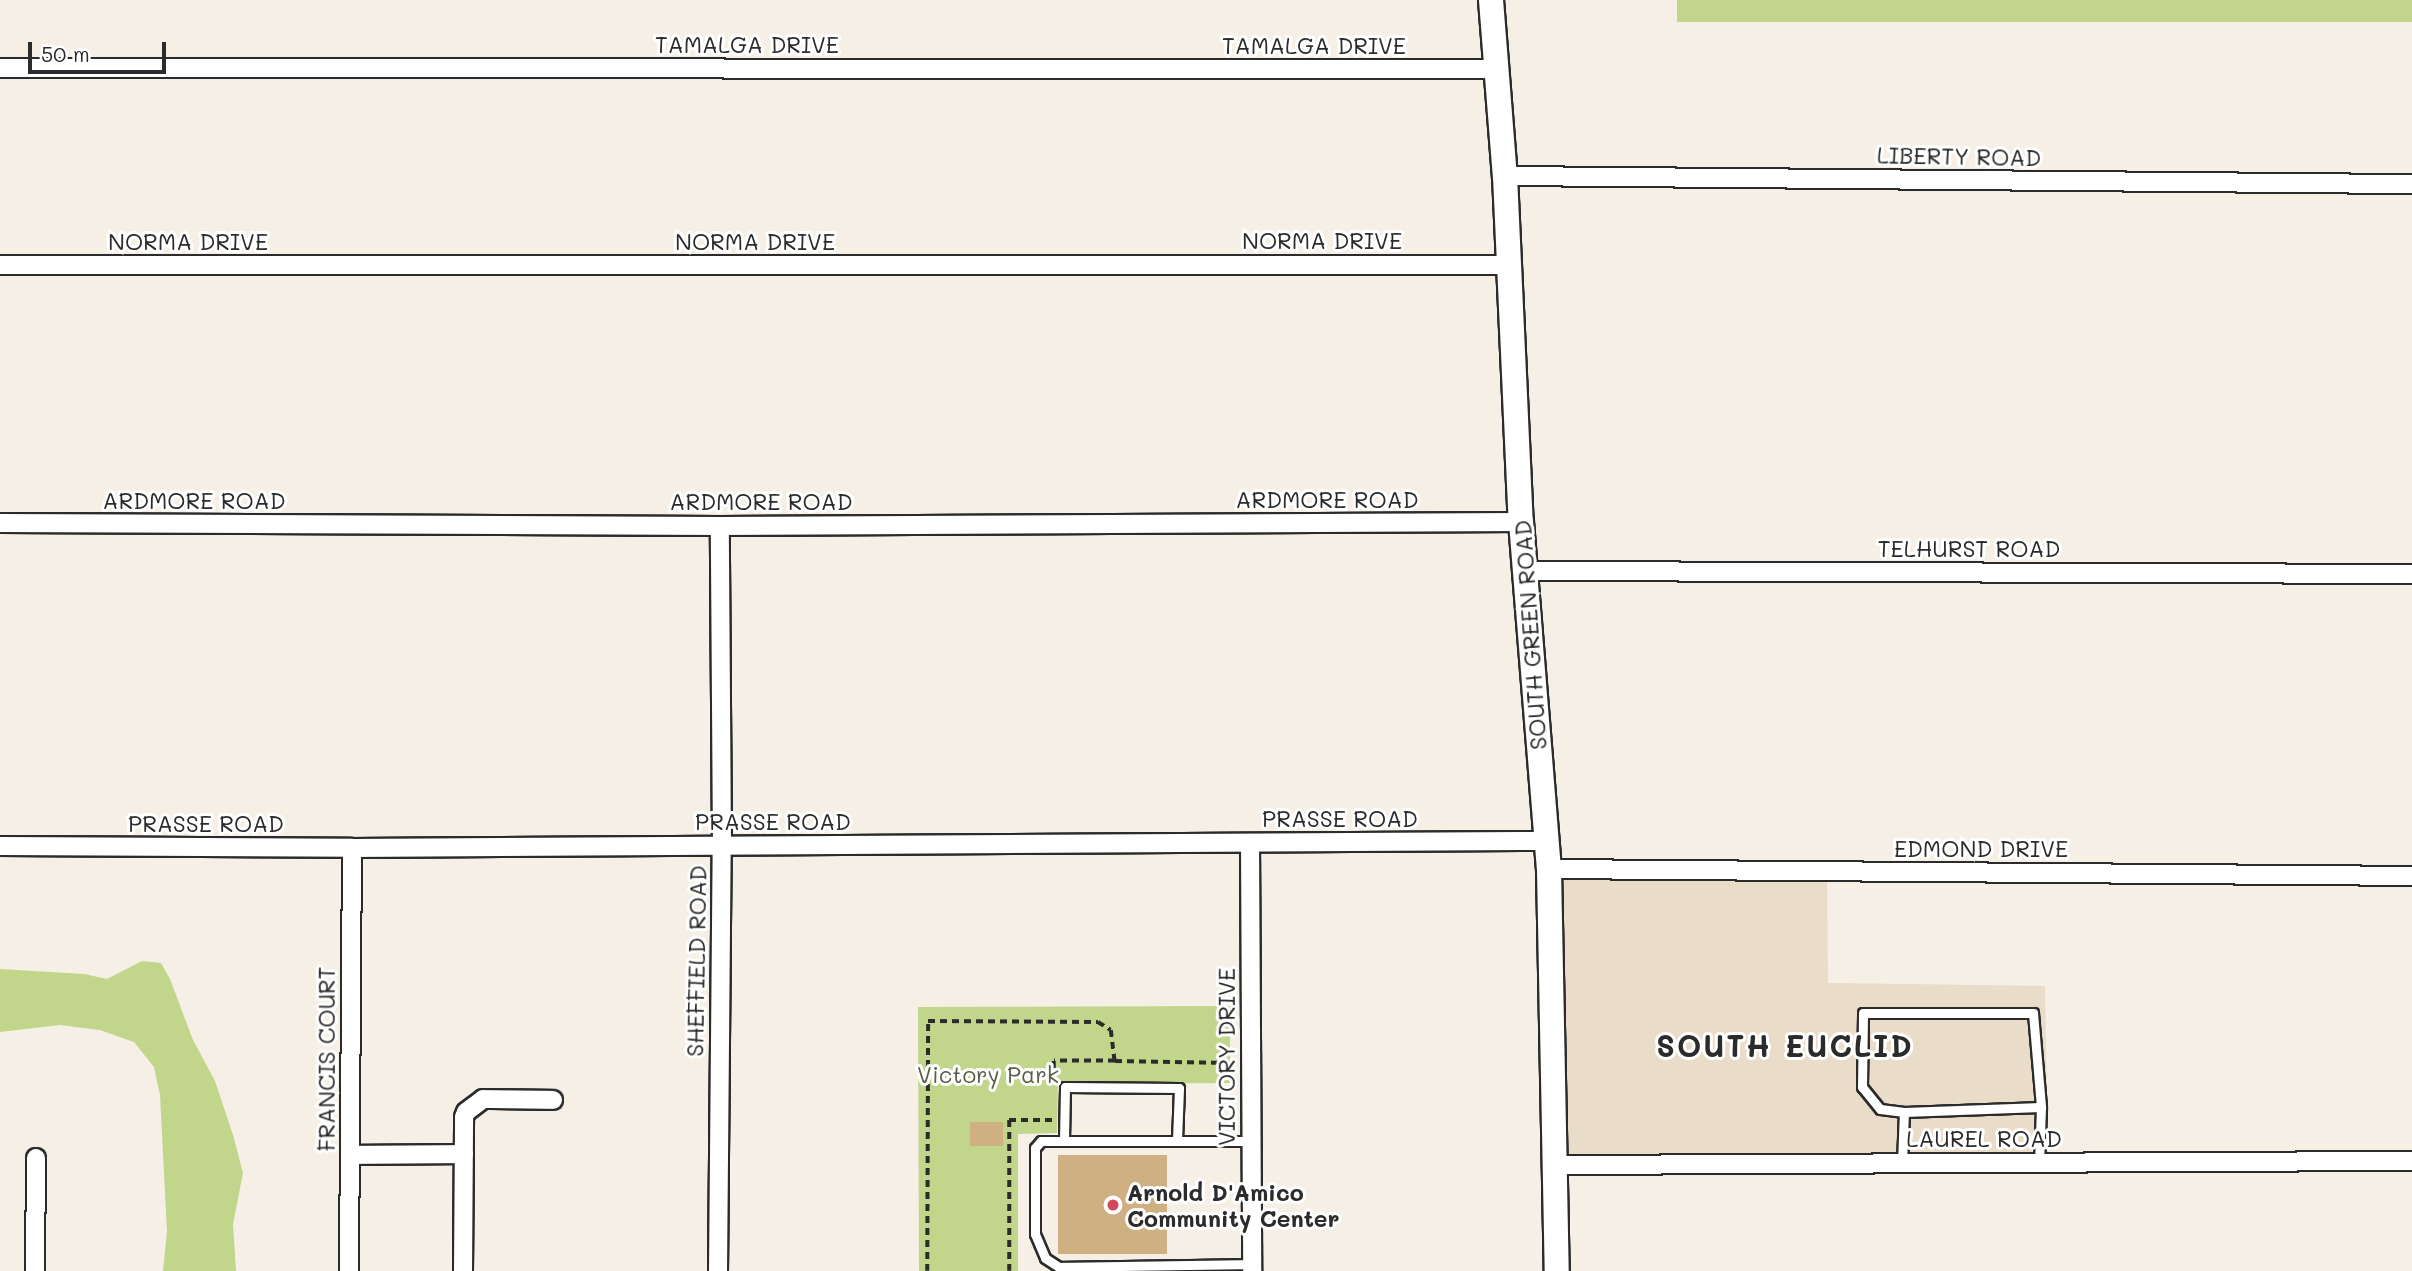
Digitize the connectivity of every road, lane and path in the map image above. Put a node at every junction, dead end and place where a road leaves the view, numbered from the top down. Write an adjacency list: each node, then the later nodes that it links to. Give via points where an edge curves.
1 (1491, 0): 3 (main road, SOUTH GREEN ROAD)
2 (0, 68): 3 (street, TAMALGA DRIVE)
3 (1494, 69): 4 (main road, SOUTH GREEN ROAD)
4 (1505, 176): 5 (street, LIBERTY ROAD); 7 (main road, SOUTH GREEN ROAD)
5 (2412, 184)
6 (0, 265): 7 (street, NORMA DRIVE)
7 (1509, 265): 8 (main road, SOUTH GREEN ROAD)
8 (1521, 522): 10 (street, ARDMORE ROAD); 11 (main road, SOUTH GREEN ROAD)
9 (0, 523): 10 (street, ARDMORE ROAD)
10 (720, 526): 15 (street, SHEFFIELD ROAD)
11 (1527, 571): 12 (street, TELHURST ROAD); 13 (main road, SOUTH GREEN ROAD)
12 (2412, 574)
13 (1545, 841): 14 (street, PRASSE ROAD); 18 (main road, SOUTH GREEN ROAD)
14 (1250, 843): 15 (street, PRASSE ROAD); 29 (street, VICTORY DRIVE)
15 (722, 845): 17 (street, PRASSE ROAD); 42 (street, SHEFFIELD ROAD)
16 (0, 846): 17 (street, PRASSE ROAD)
17 (352, 848): 31 (street, FRANCIS COURT)
18 (1549, 869): 19 (street, EDMOND DRIVE); 36 (main road, SOUTH GREEN ROAD)
19 (2412, 876)
20 (1115, 1061): 21 (path); 22 (path, via 1054,1061); 43 (path, via 1111,1030 1098,1022 928,1021)
21 (1230, 1063)
22 (1054, 1085)
23 (553, 1100): 30 (street, via 483,1099 474,1104 464,1117)
24 (2041, 1107): 26 (lane); 26 (lane, via 2034,1013 1863,1013 1862,1087 1880,1109); 35 (lane)
25 (1054, 1108): 44 (path, via 1055,1120 1009,1120)
26 (1904, 1112): 34 (lane)
27 (1064, 1140): 28 (lane); 28 (lane, via 1065,1087 1167,1087 1179,1088); 37 (lane, via 1041,1141 1035,1148 1035,1234 1045,1258 1059,1267)
28 (1177, 1141): 29 (lane)
29 (1251, 1141): 37 (street, VICTORY DRIVE)
30 (464, 1154): 31 (street); 40 (street)
31 (349, 1155): 39 (street, FRANCIS COURT)
32 (36, 1158): 38 (street)
33 (2412, 1161): 35 (street, LAUREL ROAD)
34 (1902, 1163): 35 (street, LAUREL ROAD); 36 (street, LAUREL ROAD)
35 (2039, 1163)
36 (1557, 1165): 45 (main road, SOUTH GREEN ROAD)
37 (1252, 1268)
38 (35, 1271)
39 (349, 1271)
40 (463, 1271): 41 (street)
41 (481, 1271)
42 (718, 1271)
43 (927, 1271)
44 (1009, 1271)
45 (1557, 1271)

